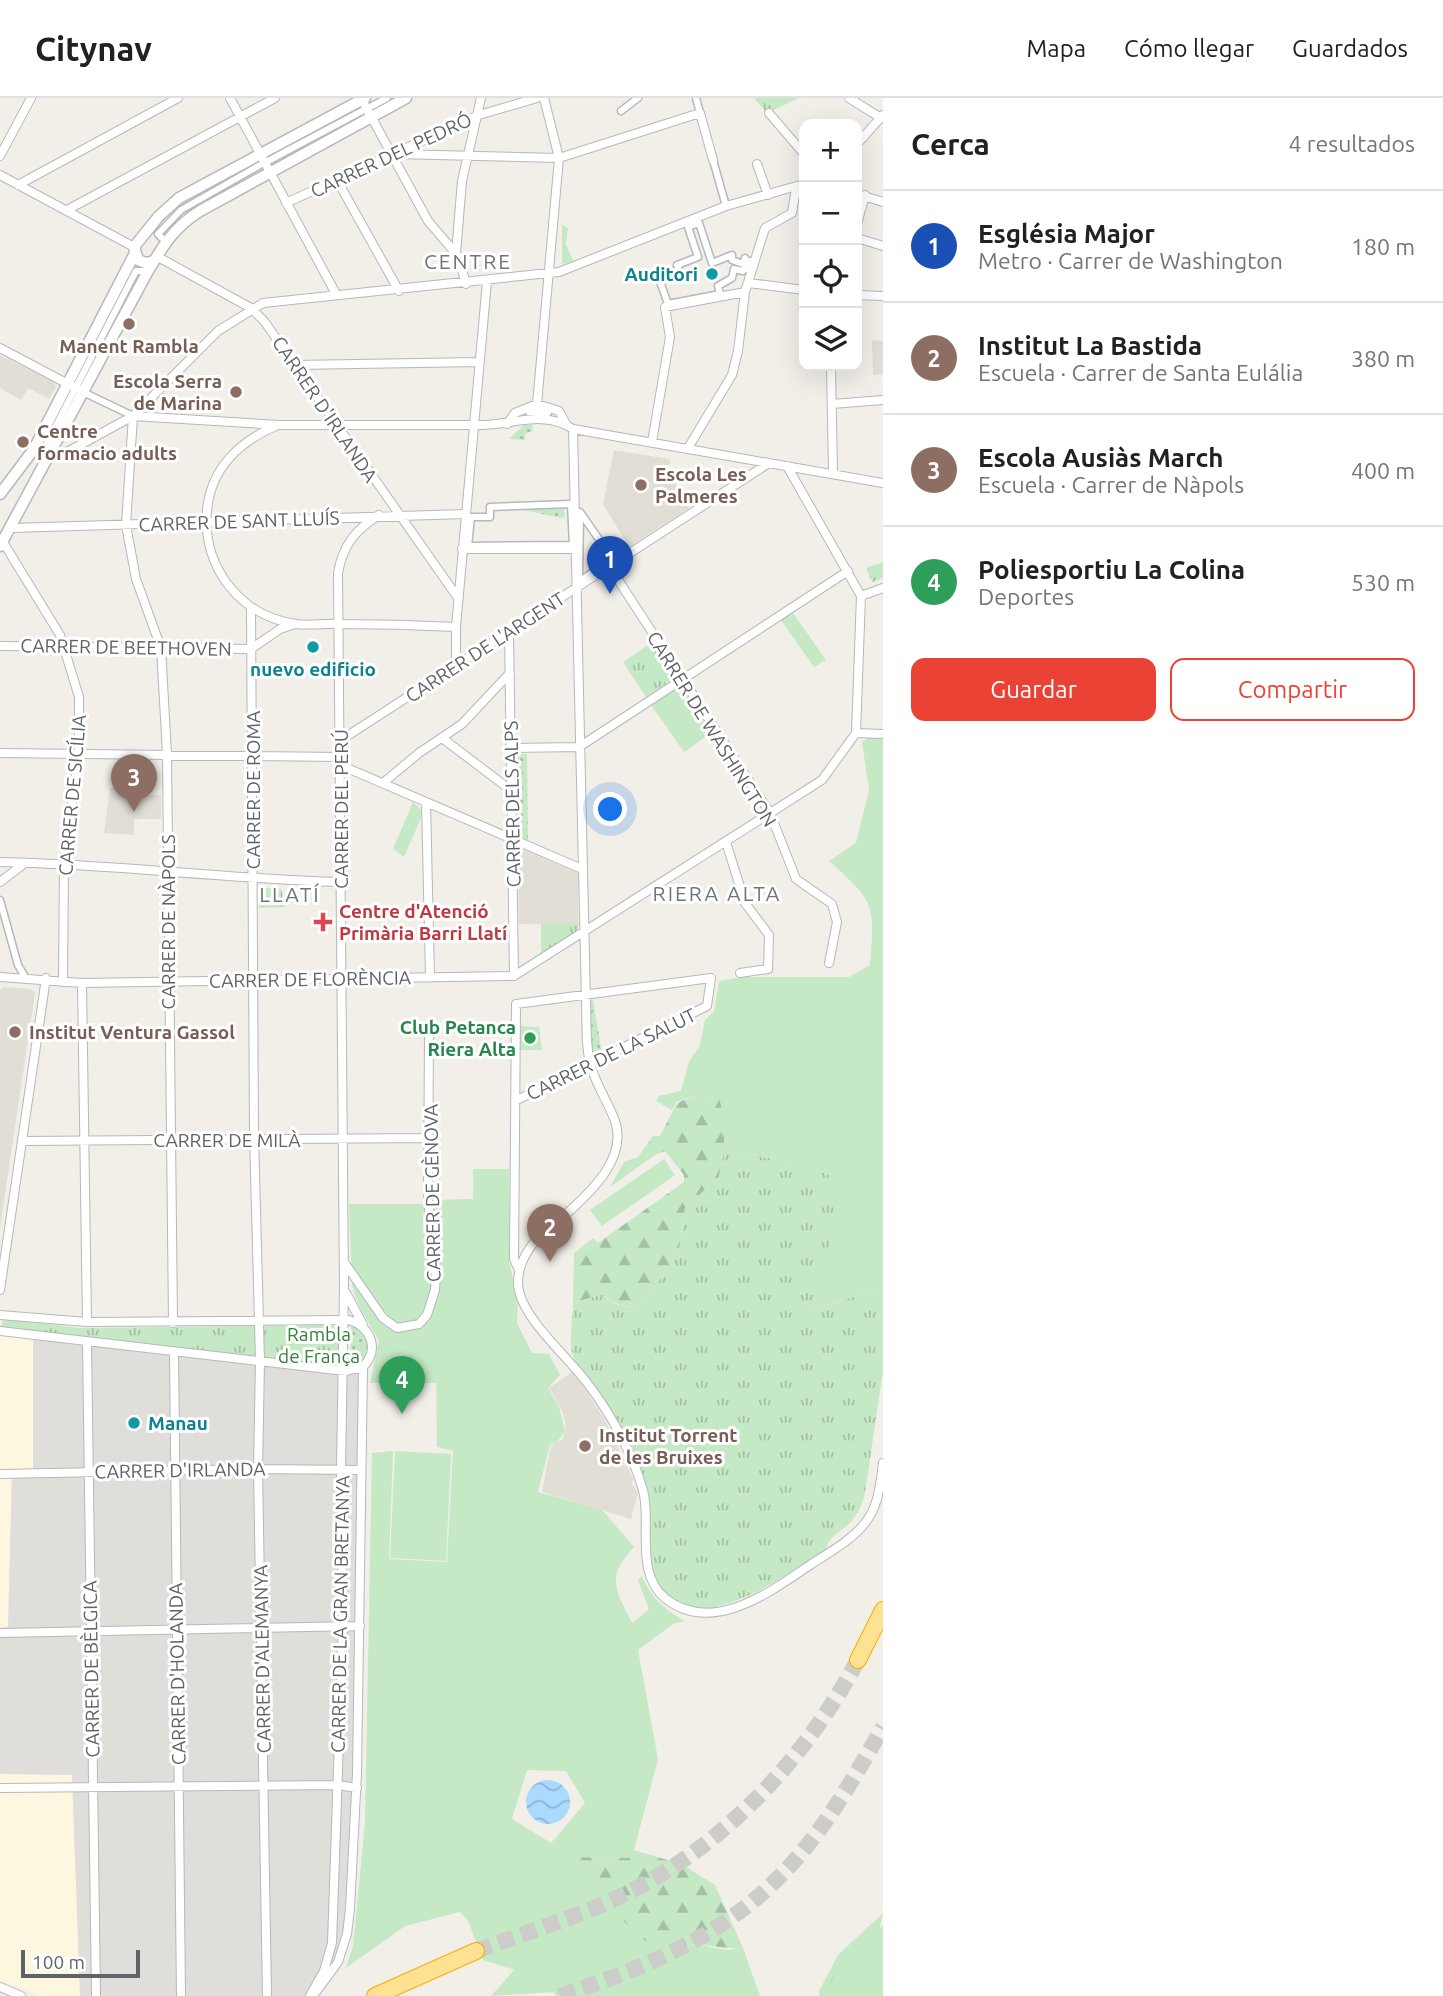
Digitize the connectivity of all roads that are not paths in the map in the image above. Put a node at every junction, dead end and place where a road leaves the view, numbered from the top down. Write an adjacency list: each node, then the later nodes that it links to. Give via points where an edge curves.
1 (31, 98): 24 (street)
2 (178, 98): 31 (street)
3 (230, 98): 18 (street)
4 (275, 98): 18 (street)
5 (387, 98): 13 (street)
6 (406, 98): 13 (street)
7 (481, 98): 17 (street)
8 (537, 98): 17 (street, CARRER DEL PEDRÓ)
9 (544, 98): 25 (street)
10 (638, 98): 14 (street)
11 (696, 98): 15 (street)
12 (849, 98): 19 (street)
13 (366, 105): 22 (street); 27 (street); 27 (street)
14 (621, 111)
15 (700, 113): 25 (street); 26 (street)
16 (769, 113): 21 (street)
17 (479, 115): 22 (street, CARRER DEL PEDRÓ); 23 (street)
18 (240, 117): 27 (street); 39 (street)
19 (882, 117): 20 (street)
20 (862, 139)
21 (799, 148)
22 (394, 154): 23 (street); 30 (street, CARRER DEL PEDRÓ); 44 (street, via 428,221)
23 (468, 154): 25 (street); 44 (street)
24 (0, 156)
25 (559, 158): 45 (street)
26 (713, 160): 38 (street)
27 (265, 163): 37 (street); 43 (street); 43 (street, via 179,198)
28 (757, 164): 33 (street)
29 (0, 175): 31 (street, CARRER D'IRLANDA)
30 (337, 180): 37 (street, CARRER DEL PEDRÓ); 50 (street)
31 (18, 185): 39 (street, CARRER D'IRLANDA)
32 (799, 187): 33 (street)
33 (768, 195): 38 (street)
34 (799, 195): 47 (street, via 792,213 765,228)
35 (862, 195): 36 (street)
36 (883, 202)
37 (286, 203): 52 (street)
38 (726, 206): 45 (street)
39 (67, 210): 43 (street, CARRER D'IRLANDA)
40 (699, 223): 40 (street, via 712,263 733,255 736,262 751,261 748,269 734,269 732,278 718,286 720,294 668,304 658,276 679,270 677,265 698,257 688,227)
41 (862, 240): 42 (street)
42 (883, 246)
43 (147, 252): 55 (street, CARRER D'IRLANDA); 60 (street); 60 (street)
44 (456, 253): 48 (street)
45 (548, 273): 46 (street); 62 (street)
46 (487, 281): 48 (street); 57 (street)
47 (749, 283): 49 (street); 51 (street)
48 (466, 284): 50 (street)
49 (799, 289)
50 (399, 291): 52 (street)
51 (745, 292): 73 (street, via 665,307 670,338); 76 (street, via 732,374)
52 (336, 294): 55 (street)
53 (862, 295): 54 (street)
54 (883, 296)
55 (251, 308): 58 (street, CARRER D'IRLANDA); 66 (street, via 218,331)
56 (0, 348): 60 (street)
57 (479, 362): 58 (street); 71 (street)
58 (295, 365): 68 (street, CARRER D'IRLANDA)
59 (831, 371): 63 (street)
60 (76, 388): 66 (street); 74 (street); 75 (street); 77 (street)
61 (883, 400): 63 (street)
62 (537, 404): 64 (street); 65 (street)
63 (832, 404): 80 (street)
64 (527, 406): 67 (street); 69 (street)
65 (549, 409): 67 (street, via 548,416); 72 (street, via 559,411)
66 (133, 416): 70 (street); 77 (street, via 67,452); 88 (street, CARRER DE NÀPOLS)
67 (532, 418): 69 (street); 72 (street)
68 (334, 422): 70 (street); 71 (street); 86 (street, CARRER D'IRLANDA)
69 (508, 424): 71 (street)
70 (279, 425): 87 (street, via 261,432 224,464 213,481)
71 (475, 425): 84 (street)
72 (569, 427): 73 (street); 92 (street)
73 (652, 442): 76 (street)
74 (47, 443)
75 (35, 448): 77 (street); 82 (street)
76 (688, 448): 78 (street)
77 (51, 455): 89 (street)
78 (769, 463): 79 (street); 93 (street, CARRER DE L'ARGENT)
79 (787, 466): 80 (street); 94 (street)
80 (833, 473): 81 (street)
81 (883, 483)
82 (0, 494)
83 (572, 504): 83 (street, via 573,545 468,547 471,517 490,517 490,507)
84 (465, 514): 86 (street, CARRER DE SANT LLUÍS); 91 (street)
85 (379, 515): 86 (street, CARRER DE SANT LLUÍS); 87 (street, CARRER DE SANT LLUÍS); 101 (street, CARRER DEL PERÚ, via 350,538 341,555)
86 (399, 516): 98 (street, CARRER D'IRLANDA)
87 (206, 522): 88 (street, CARRER DE SANT LLUÍS); 99 (street, via 219,573)
88 (126, 525): 89 (street, CARRER DE SANT LLUÍS); 107 (street, CARRER DE NÀPOLS, via 136,579)
89 (12, 528): 90 (street)
90 (2, 544): 105 (street, CARRER DE SICÍLIA)
91 (463, 549): 92 (street); 98 (street)
92 (576, 549): 96 (street)
93 (610, 562): 93 (street, via 579,582 580,512 610,557); 96 (street, CARRER DE L'ARGENT); 111 (street, CARRER DE WASHINGTON)
94 (848, 571): 97 (street); 111 (street)
95 (883, 588): 97 (street)
96 (576, 589): 104 (street, CARRER DE L'ARGENT); 116 (street)
97 (861, 596): 112 (street)
98 (458, 598): 103 (street)
99 (251, 607): 100 (street); 108 (street, CARRER DE ROMA)
100 (295, 624): 101 (street); 108 (street)
101 (339, 624): 103 (street); 115 (street, CARRER DEL PERÚ)
102 (282, 625): 102 (street, via 259,639 255,638 255,613)
103 (456, 627): 109 (street)
104 (509, 633): 109 (street, CARRER DE L'ARGENT); 110 (street, CARRER DELS ALPS)
105 (64, 645): 106 (street, CARRER DE BEETHOVEN); 107 (street, CARRER DE BEETHOVEN); 119 (street, CARRER DE SICÍLIA, via 79,697)
106 (0, 646)
107 (161, 648): 108 (street, CARRER DE BEETHOVEN); 120 (street, CARRER DE NÀPOLS)
108 (251, 649): 121 (street, CARRER DE ROMA)
109 (456, 667): 115 (street, CARRER DE L'ARGENT)
110 (510, 673): 114 (street, via 462,724); 117 (street, CARRER DELS ALPS)
111 (682, 680): 116 (street); 126 (street, CARRER DE WASHINGTON)
112 (856, 733): 113 (street); 126 (street, via 822,780)
113 (883, 734)
114 (442, 738): 123 (street); 124 (street)
115 (341, 740): 122 (street, CARRER DEL PERÚ)
116 (579, 747): 117 (street); 132 (street)
117 (511, 748): 124 (street, CARRER DELS ALPS)
118 (0, 752): 119 (street)
119 (79, 753): 120 (street); 131 (street, CARRER DE SICÍLIA)
120 (167, 754): 121 (street); 133 (street, CARRER DE NÀPOLS)
121 (253, 755): 122 (street); 134 (street, CARRER DE ROMA)
122 (340, 761): 123 (street); 136 (street, CARRER DEL PERÚ)
123 (383, 783): 125 (street)
124 (512, 791): 127 (street, CARRER DELS ALPS)
125 (426, 803): 127 (street); 144 (street)
126 (770, 813): 128 (street); 139 (street, CARRER DE WASHINGTON, via 796,879 835,911 837,934)
127 (512, 840): 132 (street); 141 (street, CARRER DELS ALPS)
128 (726, 842): 138 (street); 140 (street, via 745,903 769,935 768,969)
129 (0, 862): 130 (street)
130 (25, 863): 131 (street); 135 (street)
131 (64, 863): 133 (street); 149 (street, CARRER DE SICÍLIA)
132 (582, 869): 138 (street)
133 (167, 873): 134 (street); 148 (street, CARRER DE NÀPOLS)
134 (253, 880): 136 (street); 147 (street, CARRER DE ROMA)
135 (0, 882)
136 (341, 882): 146 (street, CARRER DEL PERÚ)
137 (0, 900): 143 (street)
138 (583, 934): 141 (street); 151 (street)
139 (829, 963)
140 (740, 973)
141 (514, 976): 144 (street, CARRER DE FLORÈNCIA)
142 (0, 977): 143 (street, CARRER DE FLORÈNCIA)
143 (25, 977): 145 (street, CARRER DE FLORÈNCIA)
144 (430, 977): 146 (street, CARRER DE FLORÈNCIA)
145 (46, 978): 149 (street, CARRER DE FLORÈNCIA); 160 (street)
146 (341, 979): 147 (street, CARRER DE FLORÈNCIA); 158 (street, CARRER DEL PERÚ)
147 (253, 980): 148 (street, CARRER DE FLORÈNCIA); 157 (street, CARRER DE ROMA)
148 (168, 981): 150 (street, CARRER DE FLORÈNCIA); 156 (street, CARRER DE NÀPOLS)
149 (63, 982): 150 (street, CARRER DE FLORÈNCIA)
150 (82, 983): 159 (street)
151 (586, 995): 153 (street); 153 (street, CARRER DE LA SALUT, via 711,978 707,1006); 154 (street, via 516,1004)
152 (429, 1033): 155 (street, CARRER DE GÈNOVA)
153 (590, 1065): 154 (street, CARRER DE LA SALUT); 161 (street, via 616,1123 618,1140 597,1183)
154 (515, 1101): 164 (street, via 514,1259)
155 (430, 1138): 158 (street, CARRER DE MILÀ); 163 (street, CARRER DE GÈNOVA, via 428,1200 436,1273 427,1315 419,1324 397,1328 383,1318)
156 (169, 1139): 157 (street, CARRER DE MILÀ); 159 (street, CARRER DE MILÀ); 171 (street, CARRER DE NÀPOLS)
157 (254, 1140): 158 (street, CARRER DE MILÀ); 169 (street, CARRER DE ROMA)
158 (342, 1140): 163 (street, CARRER DEL PERÚ)
159 (85, 1141): 160 (street, CARRER DE MILÀ); 170 (street)
160 (23, 1142): 166 (street)
161 (565, 1214)
162 (545, 1230): 164 (street, via 532,1243)
163 (344, 1262): 165 (street, CARRER DEL PERÚ)
164 (519, 1270): 179 (street, via 522,1300 590,1386 636,1472 646,1509 644,1536 654,1583 664,1597 687,1611 732,1609 767,1594 844,1542 873,1512)
165 (344, 1287): 168 (street, CARRER DEL PERÚ); 172 (street, CARRER DEL PERÚ)
166 (0, 1290)
167 (0, 1315): 170 (street)
168 (344, 1320): 169 (street); 172 (street); 178 (street, CARRER DE LA GRAN BRETANYA)
169 (259, 1321): 171 (street); 176 (street, CARRER D'ALEMANYA)
170 (88, 1322): 171 (street)
171 (173, 1323)
172 (364, 1328): 177 (street, via 372,1349)
173 (0, 1331): 174 (street)
174 (88, 1342): 175 (street); 184 (street, CARRER DE BÈLGICA)
175 (174, 1352): 176 (street); 182 (street, CARRER D'HOLANDA)
176 (260, 1361): 178 (street); 180 (street, CARRER D'ALEMANYA)
177 (363, 1367): 178 (street); 183 (street, CARRER DE LA GRAN BRETANYA)
178 (345, 1371): 181 (street, CARRER DE LA GRAN BRETANYA)
179 (883, 1463)
180 (258, 1469): 181 (street, CARRER D'IRLANDA); 182 (street, CARRER D'IRLANDA); 189 (street, CARRER D'ALEMANYA)
181 (341, 1469): 183 (street, CARRER D'IRLANDA); 187 (street, CARRER DE LA GRAN BRETANYA)
182 (174, 1471): 184 (street, CARRER D'IRLANDA); 190 (street, CARRER D'HOLANDA)
183 (360, 1471): 188 (street, CARRER DE LA GRAN BRETANYA)
184 (88, 1472): 185 (street, CARRER D'IRLANDA); 192 (street, CARRER DE BÈLGICA)
185 (0, 1474)
186 (883, 1610): 193 (highway)
187 (344, 1625): 188 (street); 189 (street); 195 (street, CARRER DE LA GRAN BRETANYA)
188 (360, 1626): 199 (street, CARRER DE LA GRAN BRETANYA)
189 (262, 1629): 190 (street); 194 (street, CARRER D'ALEMANYA)
190 (177, 1630): 192 (street); 196 (street, CARRER D'HOLANDA)
191 (0, 1633): 192 (street)
192 (90, 1633): 197 (street, CARRER DE BÈLGICA)
193 (858, 1660)
194 (264, 1785): 195 (street); 196 (street); 207 (street, CARRER D'ALEMANYA)
195 (338, 1785): 199 (street); 200 (street, CARRER DE LA GRAN BRETANYA)
196 (179, 1786): 197 (street); 206 (street, CARRER D'HOLANDA)
197 (93, 1787): 198 (street); 205 (street, CARRER DE BÈLGICA)
198 (0, 1788)
199 (357, 1788): 201 (street, CARRER DE LA GRAN BRETANYA)
200 (334, 1909): 201 (street); 208 (street, CARRER DE LA GRAN BRETANYA, via 332,1943)
201 (350, 1909): 208 (street, CARRER DE LA GRAN BRETANYA, via 338,1962)
202 (476, 1951): 209 (highway)
203 (0, 1987): 204 (street)
204 (21, 1996)
205 (96, 1996)
206 (181, 1996)
207 (267, 1996)
208 (311, 1996)
209 (375, 1996)

